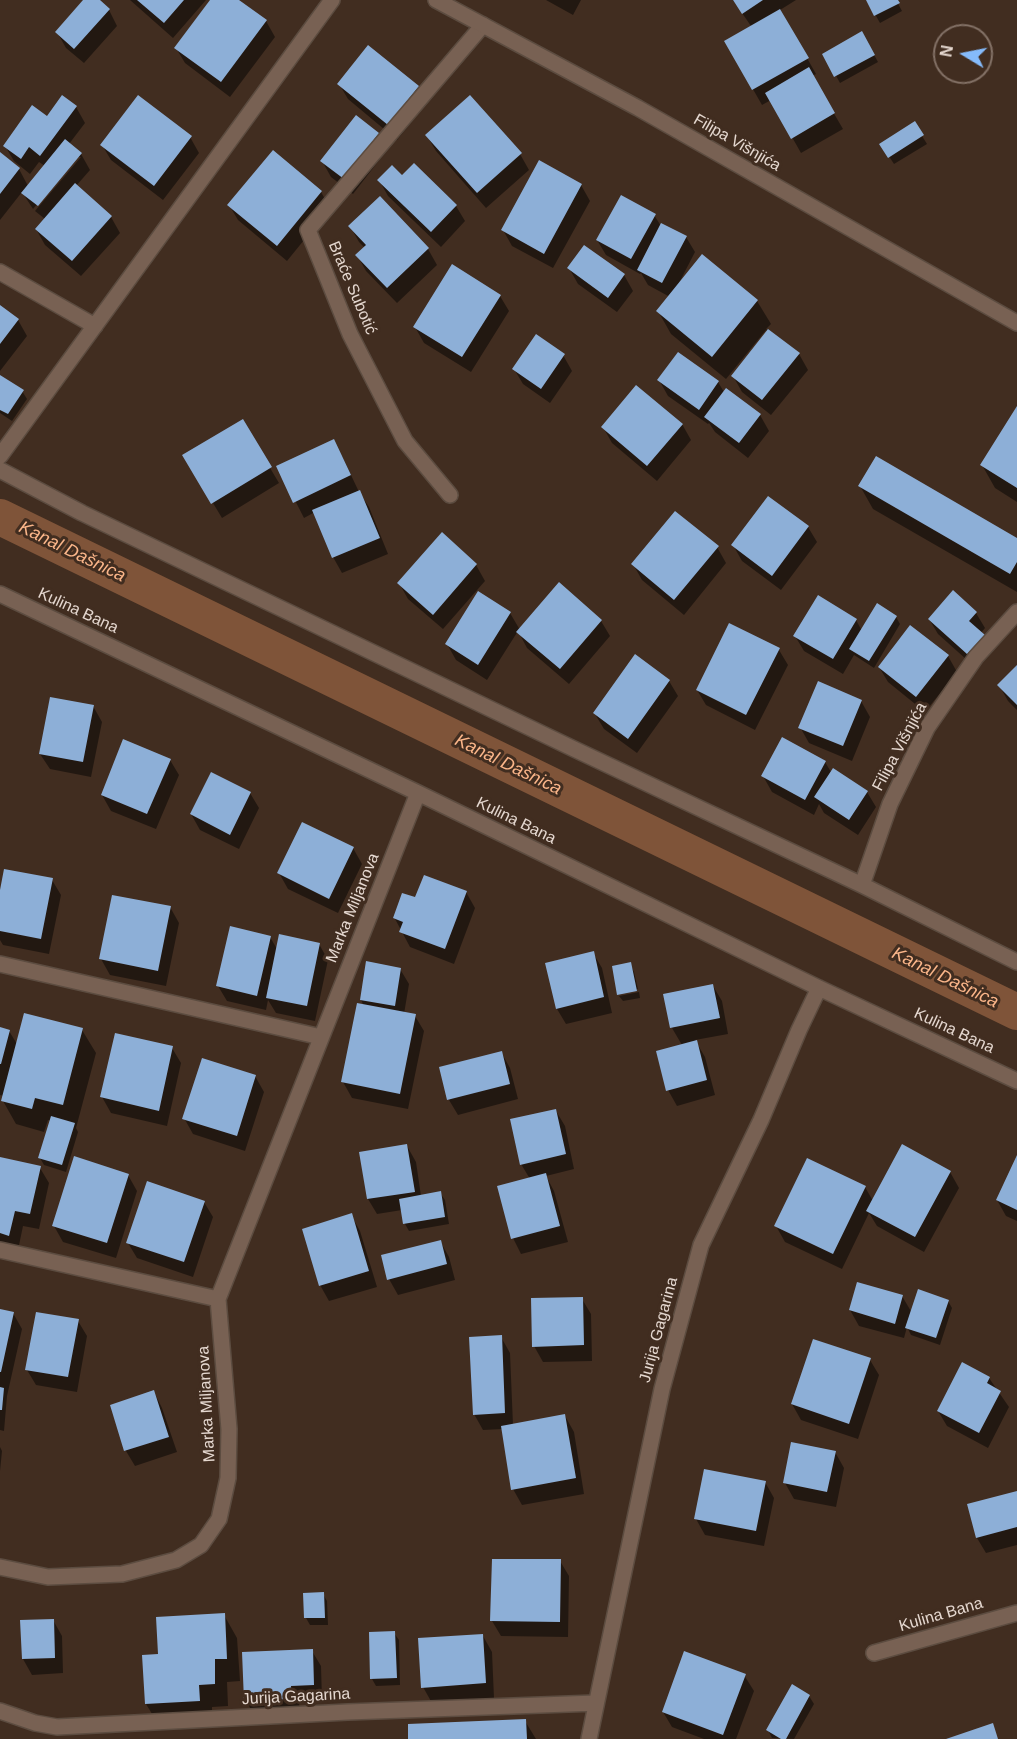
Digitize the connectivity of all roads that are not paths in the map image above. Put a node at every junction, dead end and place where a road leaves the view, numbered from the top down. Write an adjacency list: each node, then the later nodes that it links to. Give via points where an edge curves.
1 (332, 0): 6 (street)
2 (436, 0): 3 (street, Filipa Višnjića)
3 (483, 25): 5 (street, Filipa Višnjića, via 639,108); 9 (street, Braće Subotić, via 308,230 350,334 405,441)
4 (0, 272): 6 (street)
5 (1017, 322)
6 (95, 326): 7 (street)
7 (0, 456)
8 (0, 470): 13 (street, via 125,534)
9 (450, 495)
10 (0, 594): 12 (street, Kulina Bana)
11 (1017, 612): 13 (street, Filipa Višnjića, via 975,657 927,728 890,804)
12 (418, 793): 16 (street, Kulina Bana); 17 (street, Marka Miljanova)
13 (862, 885): 14 (street)
14 (1017, 962)
15 (0, 964): 17 (street)
16 (819, 988): 18 (street, Kulina Bana); 24 (street, Jurija Gagarina, via 701,1245 662,1389)
17 (321, 1037): 20 (street, Marka Miljanova)
18 (1017, 1081)
19 (0, 1250): 20 (street)
20 (218, 1299): 21 (street, Marka Miljanova, via 229,1429 228,1478 219,1519 201,1545 176,1560 122,1574 48,1577)
21 (0, 1567)
22 (1017, 1613): 23 (street, Kulina Bana)
23 (874, 1653)
24 (596, 1703): 25 (street, Jurija Gagarina, via 57,1727); 26 (street, Jurija Gagarina)
25 (0, 1711)
26 (589, 1739)

